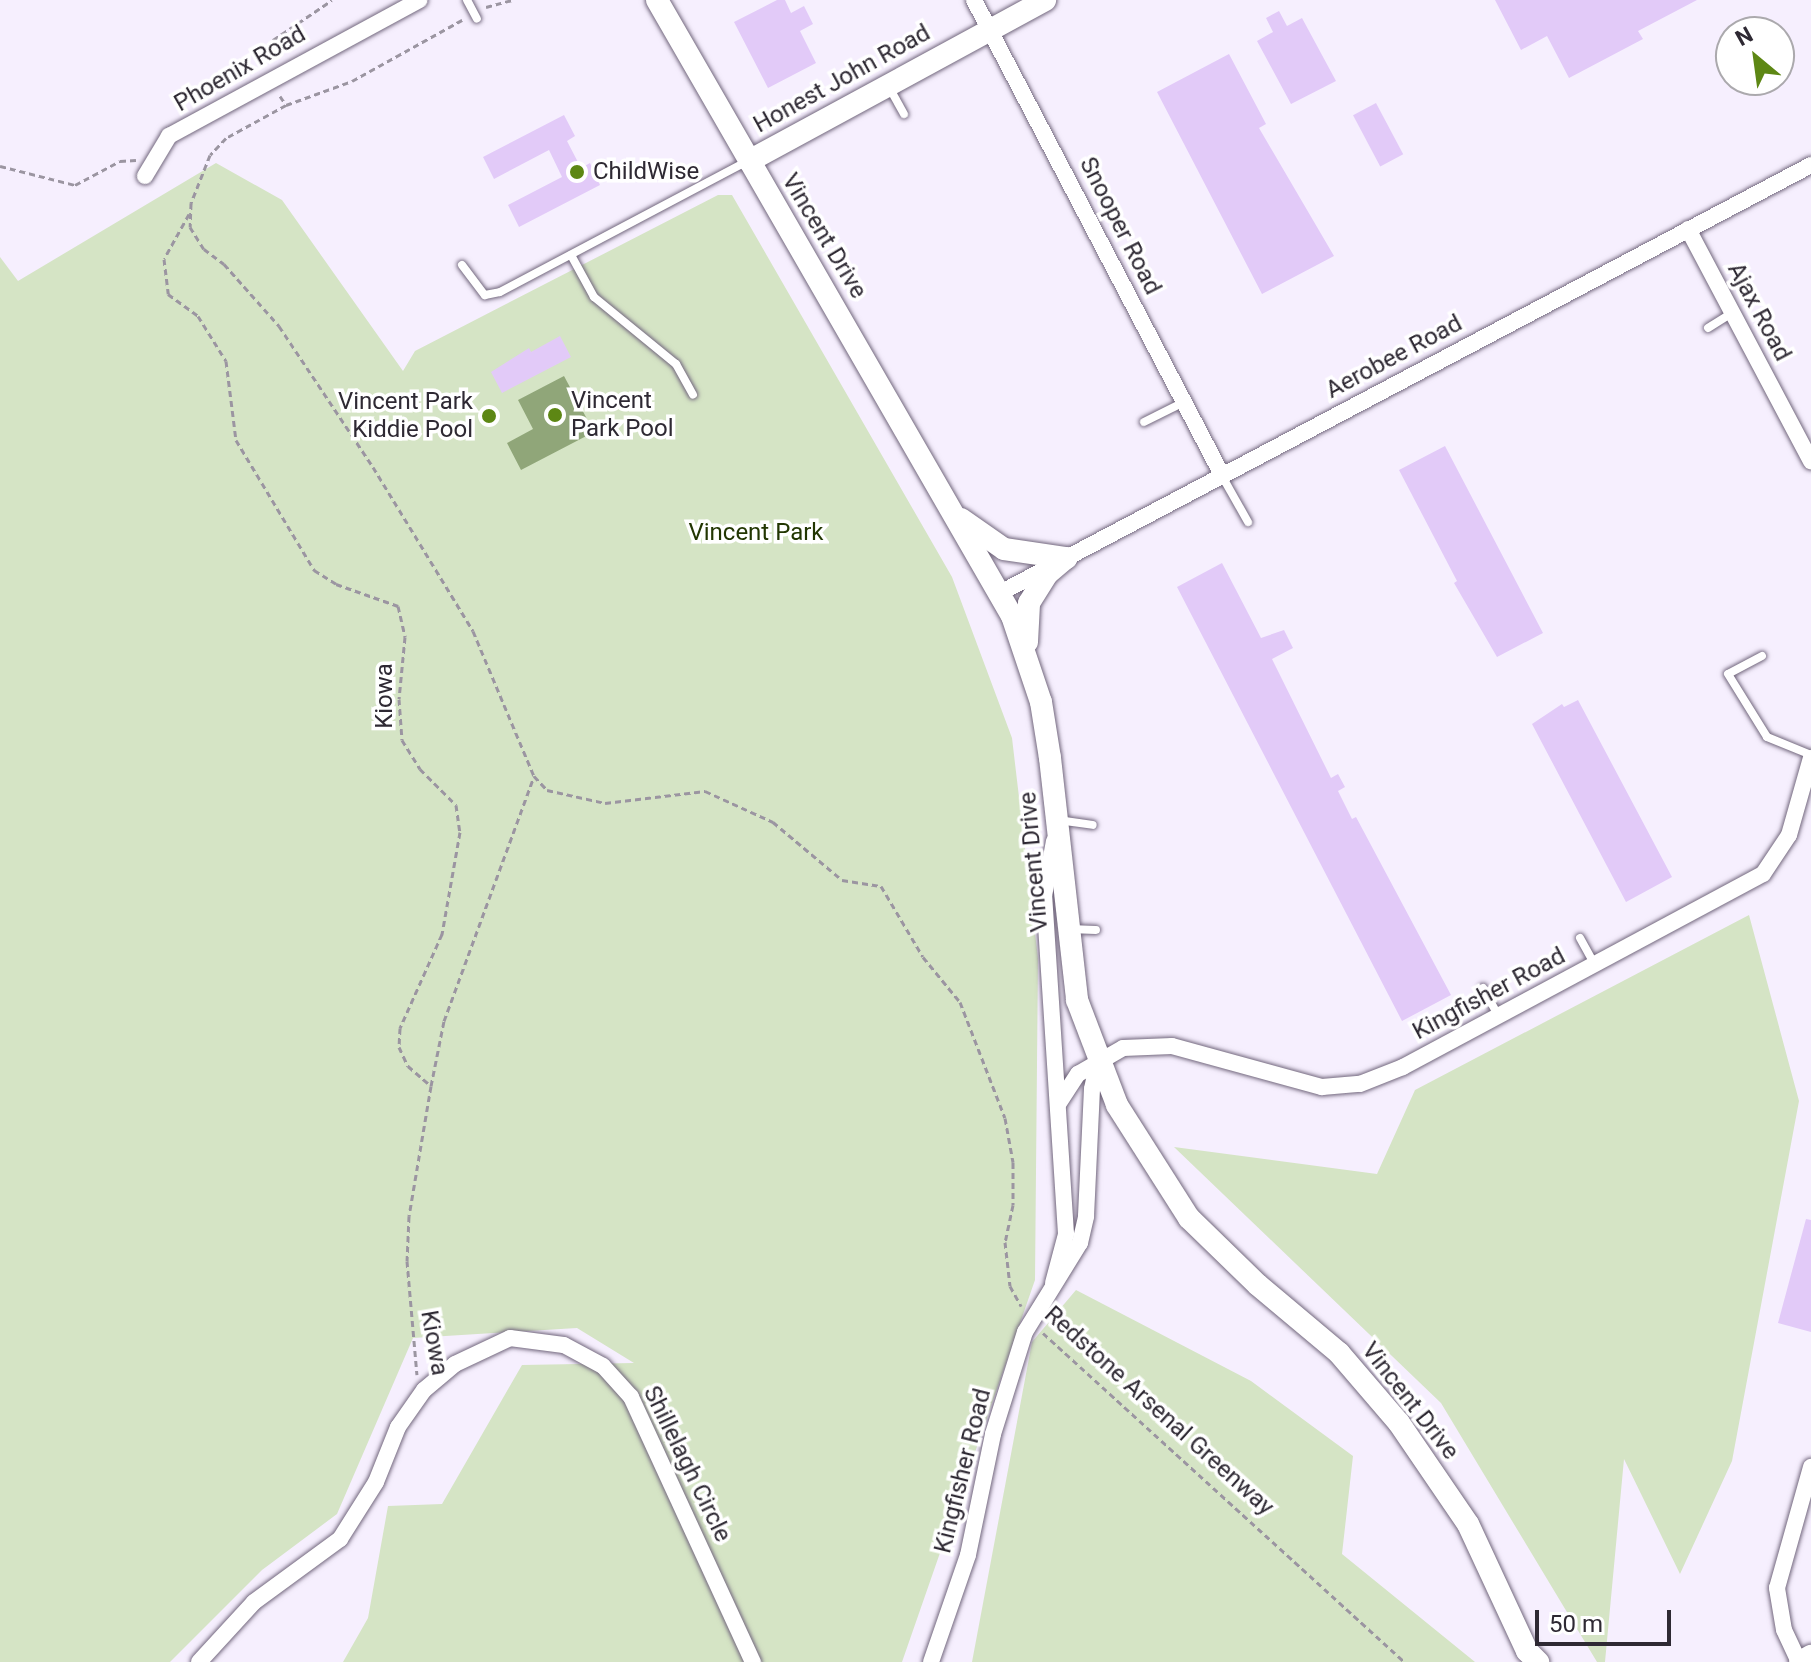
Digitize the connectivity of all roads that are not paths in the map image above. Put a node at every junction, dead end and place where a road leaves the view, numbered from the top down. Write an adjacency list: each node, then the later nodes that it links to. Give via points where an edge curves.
1 (419, 0): 12 (street, Phoenix Road, via 169,136)
2 (467, 0): 6 (lane)
3 (657, 0): 10 (street, Vincent Drive)
4 (974, 0): 7 (street, Snooper Road)
5 (1045, 0): 7 (street, Honest John Road)
6 (475, 16)
7 (990, 28): 8 (street, Honest John Road); 19 (street, Snooper Road)
8 (888, 83): 9 (lane); 10 (street, Honest John Road)
9 (904, 114)
10 (749, 161): 14 (lane); 23 (street, Vincent Drive)
11 (1811, 165): 13 (street, Aerobee Road)
12 (145, 176)
13 (1688, 229): 16 (street, Ajax Road); 22 (street, Aerobee Road)
14 (571, 255): 15 (lane, via 485,295); 18 (lane, via 594,297 676,364)
15 (462, 265)
16 (1732, 313): 17 (lane); 21 (street, Ajax Road)
17 (1708, 328)
18 (693, 395)
19 (1184, 402): 20 (lane); 22 (street, Snooper Road)
20 (1144, 422)
21 (1811, 461)
22 (1222, 475): 24 (lane); 25 (street, Aerobee Road)
23 (957, 517): 25 (street, via 1004,549); 26 (street, Vincent Drive)
24 (1248, 522)
25 (1066, 558): 26 (street, Aerobee Road); 27 (street, via 1047,574 1029,603)
26 (1000, 593): 27 (street, Vincent Drive)
27 (1026, 652): 30 (street, Vincent Drive, via 1041,702)
28 (1762, 656): 29 (lane, via 1728,674 1767,737)
29 (1811, 756): 35 (street, Kingfisher Road, via 1789,835 1763,874)
30 (1057, 820): 31 (lane); 32 (street, Vincent Drive); 39 (street, Kingfisher Road, via 1044,896)
31 (1093, 825)
32 (1066, 929): 33 (lane); 38 (street, Vincent Drive, via 1077,1000)
33 (1096, 930)
34 (1580, 938): 35 (lane)
35 (1595, 965): 37 (street, Kingfisher Road)
36 (1483, 988): 37 (lane)
37 (1498, 1015): 38 (street, Kingfisher Road, via 1360,1084 1322,1087 1291,1082 1172,1046 1123,1048)
38 (1098, 1060): 39 (street, Kingfisher Road, via 1078,1074); 40 (street, Kingfisher Road, via 1086,1216 1074,1255); 46 (street, Vincent Drive, via 1136,1138 1189,1218 1339,1353 1399,1423 1468,1524 1527,1651)
39 (1059, 1103): 40 (street, Kingfisher Road, via 1066,1234)
40 (1049, 1296): 45 (street, Kingfisher Road, via 1031,1322 993,1434 968,1555)
41 (1811, 1467): 47 (street, via 1777,1588 1784,1630)
42 (1811, 1656): 47 (street)
43 (199, 1662): 44 (street, Shillelagh Circle, via 254,1602 340,1539 376,1482 398,1427 424,1390 481,1348 510,1338 564,1345 603,1366 631,1397)
44 (753, 1662)
45 (931, 1662)
46 (1538, 1662)
47 (1799, 1662)

